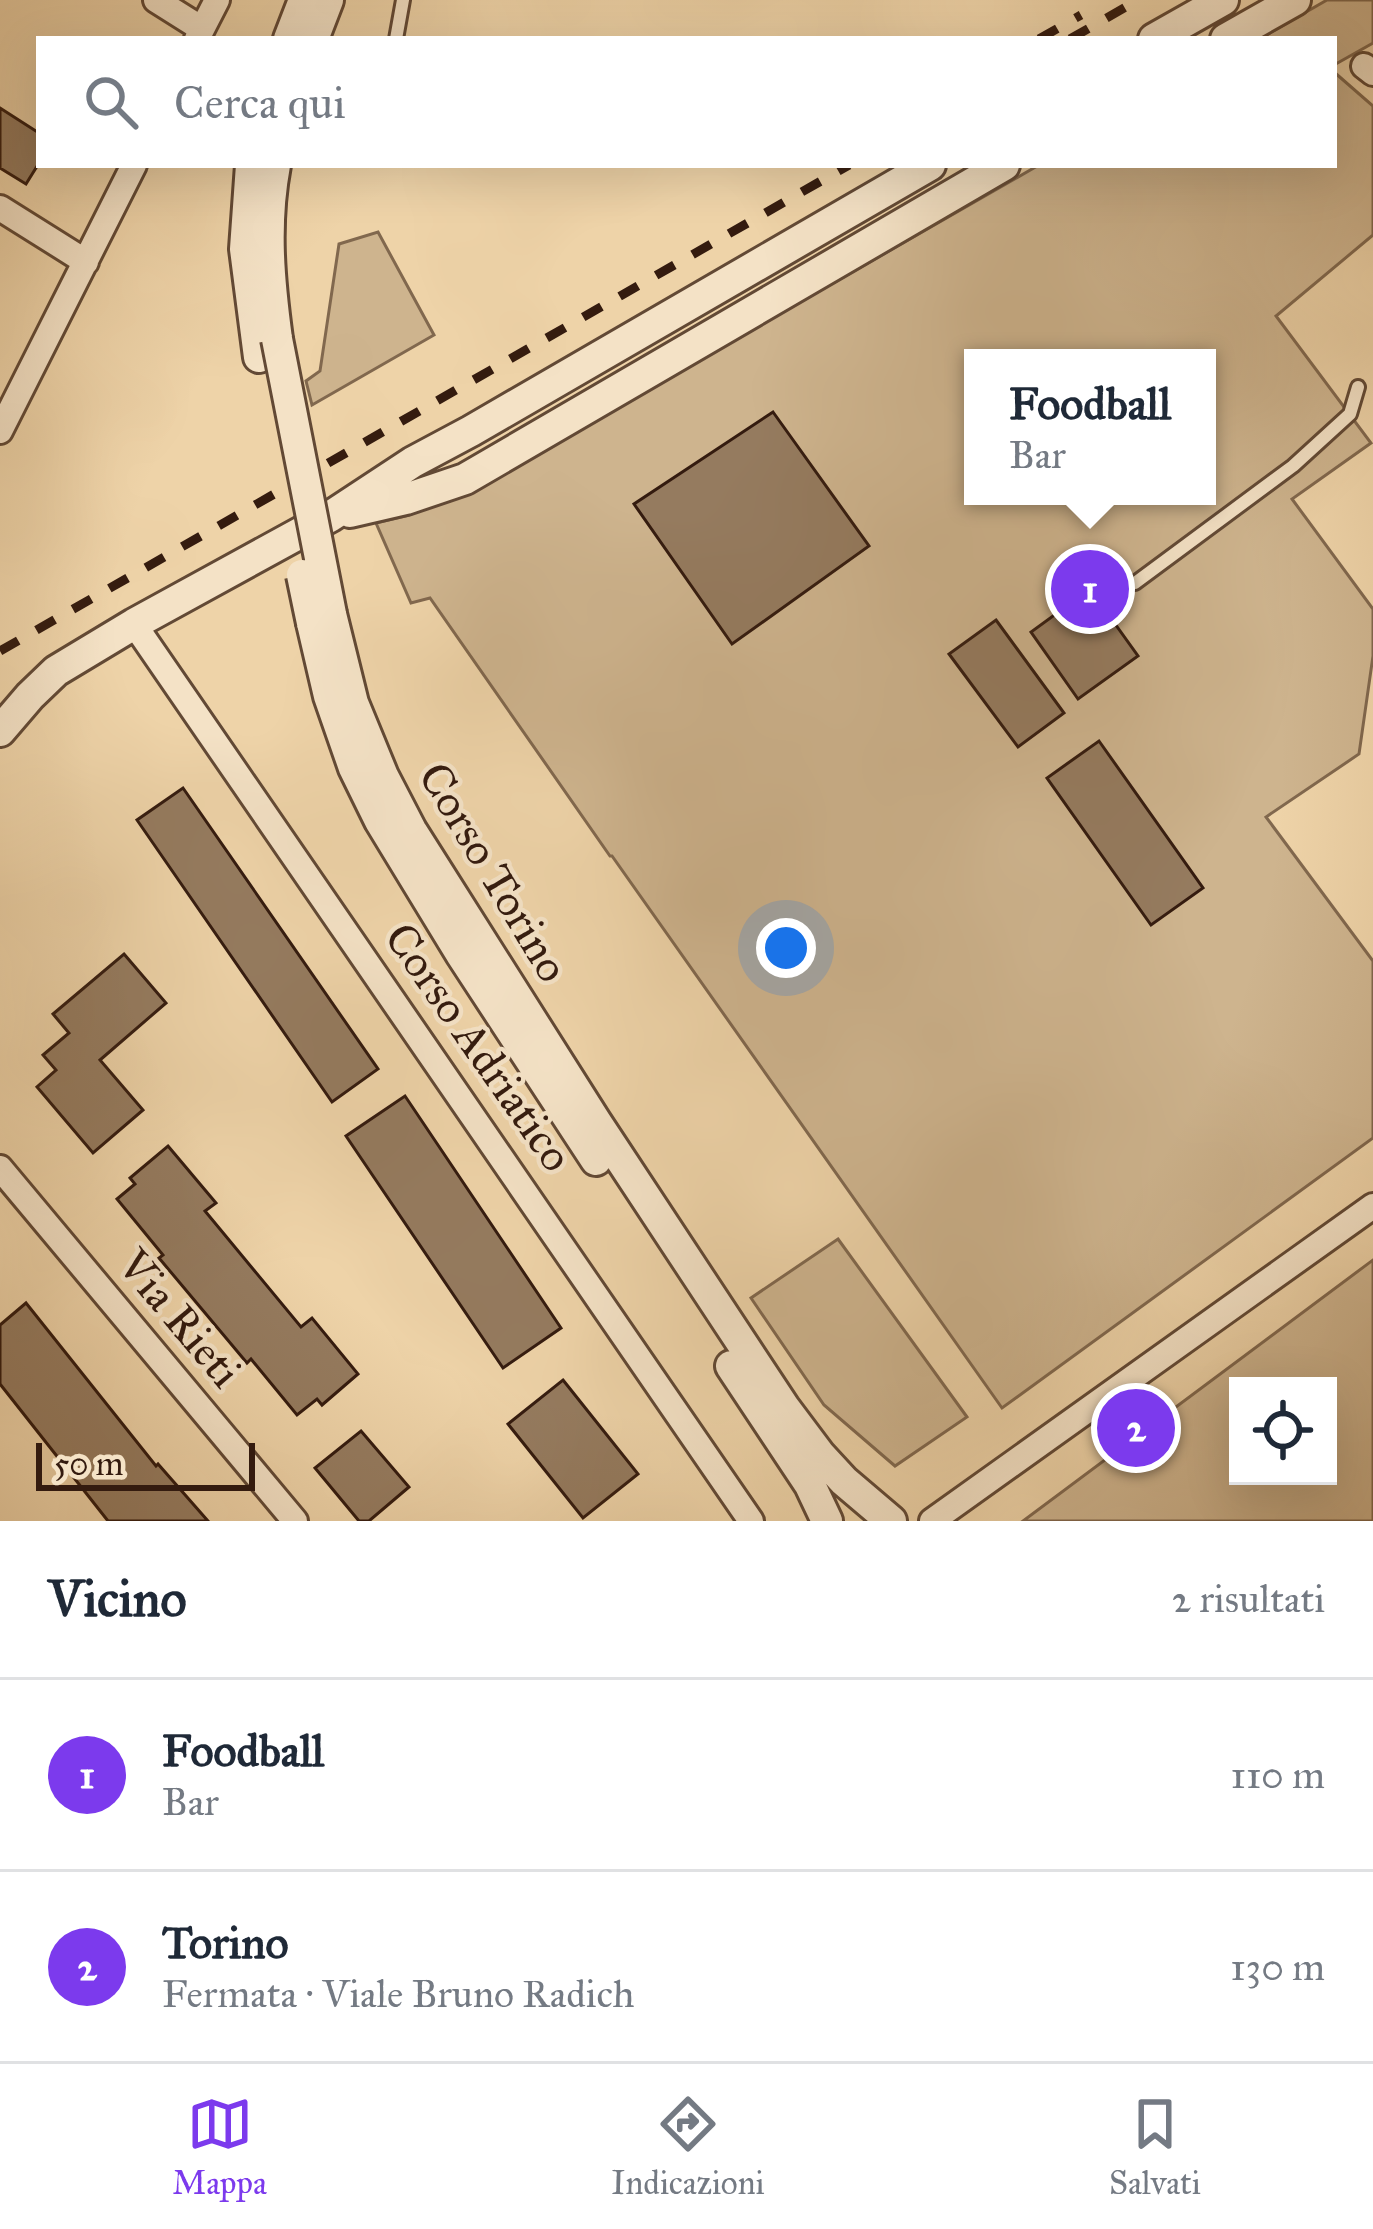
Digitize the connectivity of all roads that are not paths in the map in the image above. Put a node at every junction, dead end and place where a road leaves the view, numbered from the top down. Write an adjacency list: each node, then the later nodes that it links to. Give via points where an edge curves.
1 (155, 0): 8 (street)
2 (217, 0): 8 (street)
3 (304, 0): 9 (street)
4 (328, 0): 10 (street)
5 (403, 0): 11 (lane)
6 (1223, 0): 12 (street)
7 (1295, 0): 13 (street)
8 (199, 34)
9 (290, 36)
10 (314, 36)
11 (397, 36)
12 (1159, 36)
13 (1231, 36)
14 (133, 168): 22 (street)
15 (251, 168): 23 (street, Corso Torino, via 245,249)
16 (275, 168): 23 (street, Corso Torino)
17 (926, 168): 19 (street)
18 (999, 168): 21 (street)
19 (899, 183): 21 (street); 26 (street)
20 (0, 208): 22 (street)
21 (912, 217): 26 (street, via 465,479)
22 (86, 262): 25 (street)
23 (268, 348): 28 (street, Corso Torino, bridge)
24 (1358, 387): 27 (lane, via 1350,414 1293,466)
25 (0, 431)
26 (331, 516): 29 (street)
27 (1135, 584)
28 (321, 619): 35 (street, Corso Torino, via 329,696 380,821); 36 (street, Corso Torino, via 411,830 596,1123 784,1407 844,1481)
29 (134, 624): 30 (street, via 56,671); 34 (street, Corso Adriatico)
30 (0, 731)
31 (0, 1168): 33 (street, Via Rieti)
32 (1373, 1206): 37 (street)
33 (296, 1521)
34 (751, 1521)
35 (827, 1521)
36 (891, 1521)
37 (932, 1521)

